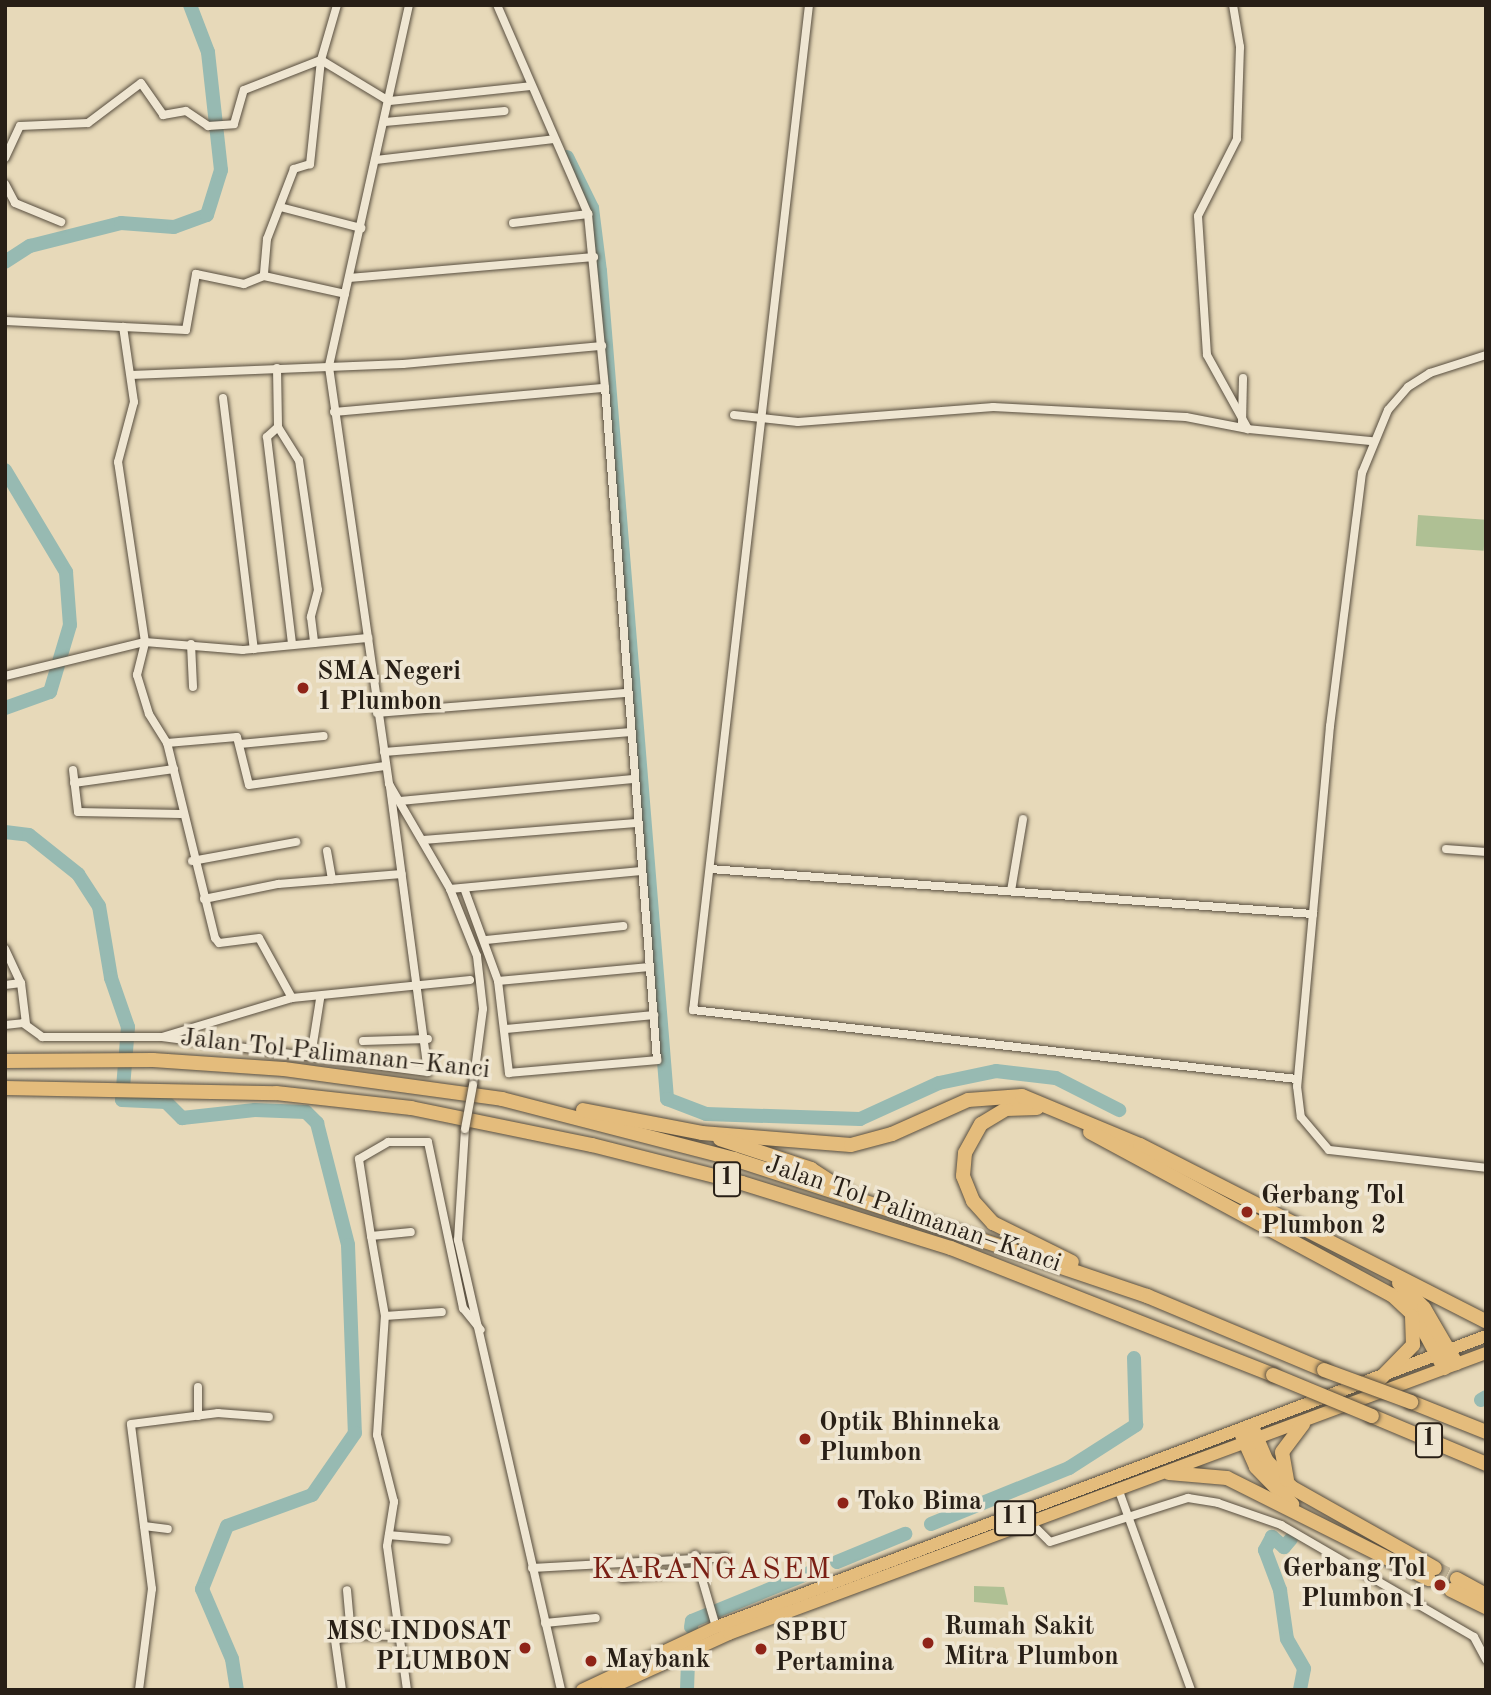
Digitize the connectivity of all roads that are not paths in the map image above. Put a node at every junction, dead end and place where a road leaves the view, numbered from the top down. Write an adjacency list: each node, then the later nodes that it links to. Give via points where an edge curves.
1 (337, 5): 6 (street)
2 (409, 5): 8 (street)
3 (497, 5): 7 (street)
4 (809, 5): 36 (street)
5 (1233, 5): 37 (street, via 1240,47 1237,139 1198,216 1199,278 1207,355)
6 (321, 60): 8 (street); 12 (street, via 244,90 230,124 210,126 186,111 161,114 141,83 88,123 16,128); 15 (street, via 310,164 294,169)
7 (531, 86): 8 (street); 11 (street)
8 (389, 102): 10 (street)
9 (503, 111): 10 (street)
10 (385, 122): 13 (street)
11 (554, 139): 13 (street); 16 (street)
12 (5, 158)
13 (376, 160): 19 (street)
14 (5, 184): 17 (street, via 15,203)
15 (284, 208): 19 (street); 21 (street, via 268,239)
16 (588, 214): 18 (street); 20 (street)
17 (61, 222)
18 (513, 223)
19 (361, 228): 22 (street)
20 (594, 257): 22 (street); 26 (street)
21 (264, 276): 23 (street); 25 (street, via 244,284 196,274 186,330)
22 (349, 278): 23 (street)
23 (345, 294): 28 (street)
24 (5, 321): 25 (street)
25 (123, 327): 30 (street)
26 (602, 346): 28 (street); 32 (street)
27 (1486, 355): 39 (street, via 1430,373 1408,387)
28 (330, 367): 29 (street); 34 (street)
29 (277, 368): 30 (street); 38 (street)
30 (131, 375): 41 (street, via 134,402 118,462)
31 (1243, 378): 37 (street)
32 (605, 388): 34 (street); 48 (street)
33 (223, 398): 45 (street)
34 (334, 412): 40 (street)
35 (734, 415): 36 (street)
36 (764, 418): 37 (street, via 798,422 993,407 1186,417); 71 (street)
37 (1245, 426): 39 (street)
38 (278, 428): 42 (street, via 299,460 318,590 310,621); 44 (street, via 266,434)
39 (1371, 441): 79 (street, via 1362,473 1331,714)
40 (368, 638): 42 (street); 49 (street)
41 (145, 642): 43 (street); 46 (street); 52 (street, via 137,678)
42 (314, 643): 44 (street)
43 (191, 644): 45 (street); 47 (street)
44 (292, 645): 45 (street)
45 (254, 649)
46 (5, 676)
47 (193, 687)
48 (626, 693): 49 (street); 50 (street)
49 (377, 713): 54 (street)
50 (631, 732): 54 (street); 58 (street)
51 (324, 736): 53 (street)
52 (167, 743): 53 (street, via 236,736); 56 (street)
53 (240, 744): 55 (street, via 249,785)
54 (384, 752): 55 (street)
55 (385, 766): 60 (street)
56 (174, 769): 59 (street); 62 (street)
57 (73, 771): 59 (street)
58 (633, 779): 61 (street); 64 (street)
59 (74, 783): 62 (street, via 79,813)
60 (389, 784): 61 (street); 73 (street)
61 (400, 801): 65 (street)
62 (181, 814): 70 (street)
63 (1023, 819): 77 (street)
64 (635, 824): 65 (street); 72 (street)
65 (424, 840): 76 (street)
66 (296, 842): 70 (street)
67 (1446, 849): 69 (street)
68 (327, 851): 74 (street)
69 (1486, 852)
70 (192, 861): 78 (street)
71 (710, 869): 77 (street); 100 (street, via 693,1010)
72 (641, 871): 75 (street); 83 (street)
73 (402, 874): 74 (street); 88 (street)
74 (332, 880): 78 (street)
75 (464, 888): 76 (street); 81 (street)
76 (450, 889): 114 (street, bridge, via 469,929 482,986 458,1240)
77 (1011, 891): 79 (street)
78 (204, 899): 89 (street, via 218,942 258,938)
79 (1313, 914): 100 (street)
80 (623, 926): 81 (street)
81 (486, 940): 85 (street)
82 (5, 949): 86 (street)
83 (649, 967): 85 (street); 91 (street)
84 (470, 980): 88 (street)
85 (498, 981): 94 (street)
86 (21, 983): 87 (street); 92 (street)
87 (5, 985)
88 (420, 987): 90 (street); 96 (street)
89 (292, 998): 90 (street); 95 (street)
90 (320, 999): 98 (street)
91 (654, 1015): 94 (street); 94 (street, via 654,1062 519,1076 508,1070)
92 (26, 1024): 93 (street); 95 (street, via 39,1037)
93 (5, 1025)
94 (506, 1029)
95 (162, 1037): 98 (street)
96 (428, 1039): 97 (street); 98 (street, via 432,1066 425,1072)
97 (363, 1041)
98 (310, 1056)
99 (5, 1061): 102 (highway, Jalan Tol Palimanan–Kanci / 1, via 153,1060 284,1069)
100 (1297, 1079): 104 (street, via 1301,1117 1329,1150)
101 (5, 1088): 125 (highway, Jalan Tol Palimanan–Kanci / 1, bridge, via 154,1087 411,1108 683,1167 951,1248)
102 (502, 1099): 103 (highway); 105 (highway, Jalan Tol Palimanan–Kanci / 1, via 734,1159)
103 (702, 1133): 105 (highway, via 810,1169); 108 (highway, via 851,1145 892,1134 968,1100 1022,1097 1140,1145)
104 (1486, 1168)
105 (863, 1203): 109 (highway, Jalan Tol Palimanan–Kanci / 1)
106 (411, 1232): 107 (street)
107 (371, 1236): 112 (street); 114 (street, via 359,1159 388,1142 428,1142 463,1308)
108 (1385, 1270): 113 (highway); 117 (highway, via 1424,1308)
109 (1147, 1296): 110 (highway, via 1016,1238 978,1208 962,1165 981,1124 1018,1106 1056,1114 1370,1281); 123 (highway, Jalan Tol Palimanan–Kanci / 1, bridge)
110 (1410, 1310): 117 (highway); 118 (highway, via 1413,1345)
111 (442, 1312): 112 (street)
112 (385, 1316): 134 (street, via 377,1426 394,1502)
113 (1486, 1321)
114 (481, 1330): 139 (street)
115 (1486, 1336): 117 (highway, 11)
116 (1486, 1353): 117 (highway, 11)
117 (1447, 1359): 118 (highway, 11); 122 (highway, 11)
118 (1379, 1380): 124 (highway, 11)
119 (198, 1387): 120 (street)
120 (198, 1416): 121 (street); 132 (street, via 131,1424)
121 (269, 1417)
122 (1304, 1424): 124 (highway, 11); 127 (highway, via 1282,1452)
123 (1486, 1432)
124 (1249, 1436): 126 (highway, 11); 127 (highway); 129 (highway, via 1272,1487); 145 (highway, 11)
125 (1486, 1464)
126 (1168, 1473): 128 (highway, 11); 129 (highway, via 1227,1478)
127 (1291, 1487): 129 (highway, via 1432,1574)
128 (1119, 1491): 130 (street); 131 (highway, 11)
129 (1301, 1512)
130 (1128, 1517): 131 (street, via 1050,1542); 153 (street, via 1188,1498 1250,1512 1474,1637); 160 (street)
131 (1032, 1524): 145 (highway, 11)
132 (144, 1526): 133 (street); 154 (street, via 152,1594)
133 (168, 1529)
134 (388, 1535): 135 (street); 152 (street)
135 (447, 1540)
136 (695, 1555): 137 (street); 138 (street); 140 (street)
137 (726, 1557)
138 (637, 1559): 139 (street); 141 (street)
139 (532, 1568): 150 (street)
140 (698, 1571): 141 (street); 147 (street)
141 (639, 1576): 142 (street)
142 (622, 1578)
143 (347, 1590): 151 (street)
144 (1486, 1595): 146 (highway, via 1454,1585)
145 (795, 1604): 148 (highway, 11)
146 (1486, 1607)
147 (713, 1617): 148 (highway, 11); 158 (highway, 11)
148 (759, 1617): 159 (highway, 11)
149 (596, 1618): 150 (street)
150 (545, 1623): 157 (street)
151 (351, 1635): 152 (street); 155 (street, via 335,1640)
152 (396, 1636): 156 (street)
153 (1486, 1660)
154 (139, 1690)
155 (342, 1690)
156 (407, 1690)
157 (561, 1690)
158 (582, 1690)
159 (606, 1690)
160 (1191, 1690)

